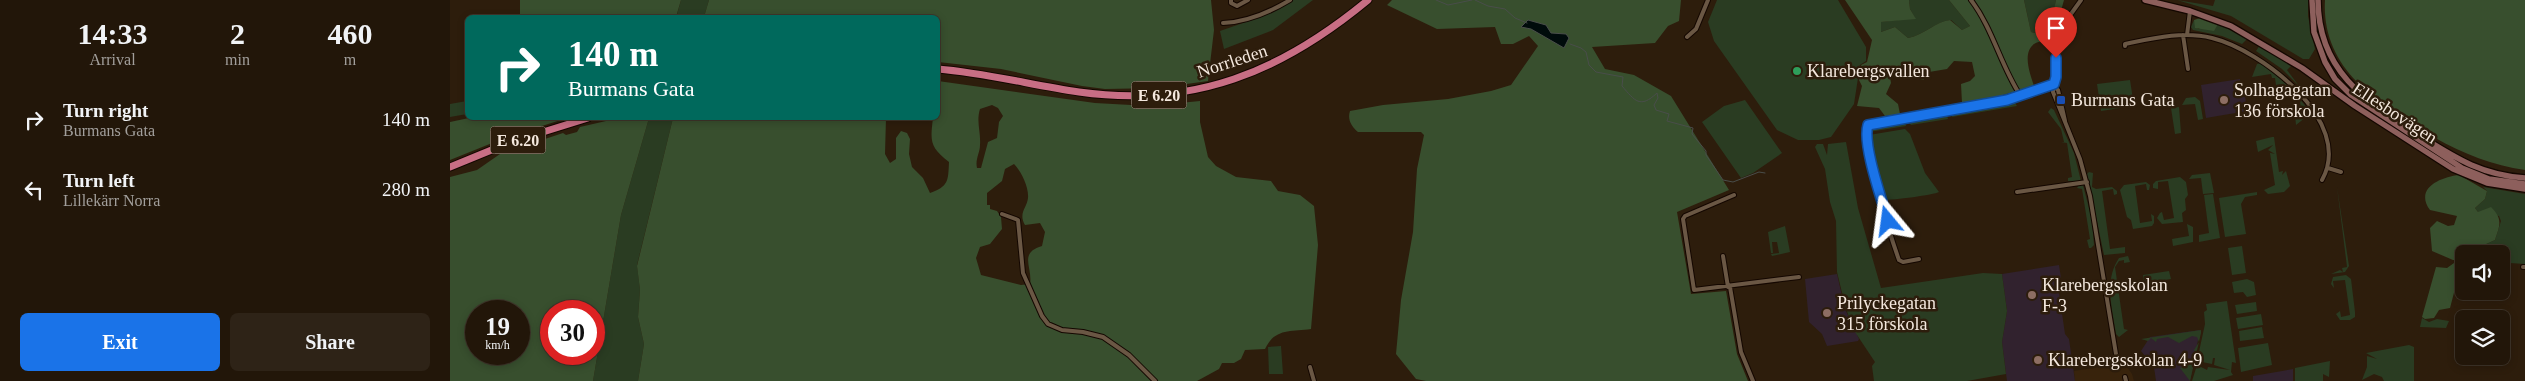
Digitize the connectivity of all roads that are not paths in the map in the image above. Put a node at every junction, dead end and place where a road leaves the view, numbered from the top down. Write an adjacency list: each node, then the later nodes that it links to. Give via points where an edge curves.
1 (1231, 0): 2 (street, via 1237,6)
2 (1248, 0)
3 (1290, 0): 12 (street, via 1250,18)
4 (1368, 0): 16 (highway, Norrleden / E 6.20, via 1317,40 1270,66 1190,91 1133,96 1094,94)
5 (1708, 0): 14 (street, via 1696,29)
6 (1971, 0): 19 (street, via 1987,24 2007,73)
7 (2081, 0): 18 (street, via 2064,21 2054,66)
8 (2145, 0): 11 (main road, Ellesbovägen)
9 (2312, 0): 27 (main road, via 2312,20 2318,45 2329,71 2346,90 2380,116 2462,168 2489,179)
10 (2318, 0): 24 (main road, via 2321,32 2331,58 2360,95 2464,163 2505,176)
11 (2190, 11): 13 (street); 27 (main road, Ellesbovägen, via 2250,36 2453,168 2487,183)
12 (1223, 22)
13 (2185, 35): 15 (street, via 2147,39); 17 (street); 22 (street, via 2210,38 2241,48 2286,79 2322,126 2329,152)
14 (1687, 37)
15 (2125, 46)
16 (940, 69)
17 (2188, 69)
18 (2054, 84): 19 (street); 26 (street)
19 (2020, 95): 32 (street, via 1868,125 1871,159 1899,260)
20 (582, 120): 21 (highway, E 6.20, via 512,142)
21 (450, 167)
22 (2328, 168): 23 (street); 25 (street)
23 (2341, 172)
24 (2525, 178)
25 (2322, 180)
26 (2087, 182): 28 (street); 35 (street)
27 (2524, 186)
28 (2017, 192)
29 (1734, 195): 34 (street, via 1685,216 1683,224 1693,288 1696,291)
30 (1002, 214): 37 (street, via 1018,220 1024,273 1048,324 1062,330 1102,337 1129,355)
31 (1723, 256): 34 (street)
32 (1920, 259)
33 (1799, 277): 34 (street)
34 (1729, 287): 39 (street, via 1741,352)
35 (2116, 354)
36 (1310, 367): 38 (street)
37 (1155, 381)
38 (1314, 381)
39 (1753, 381)

